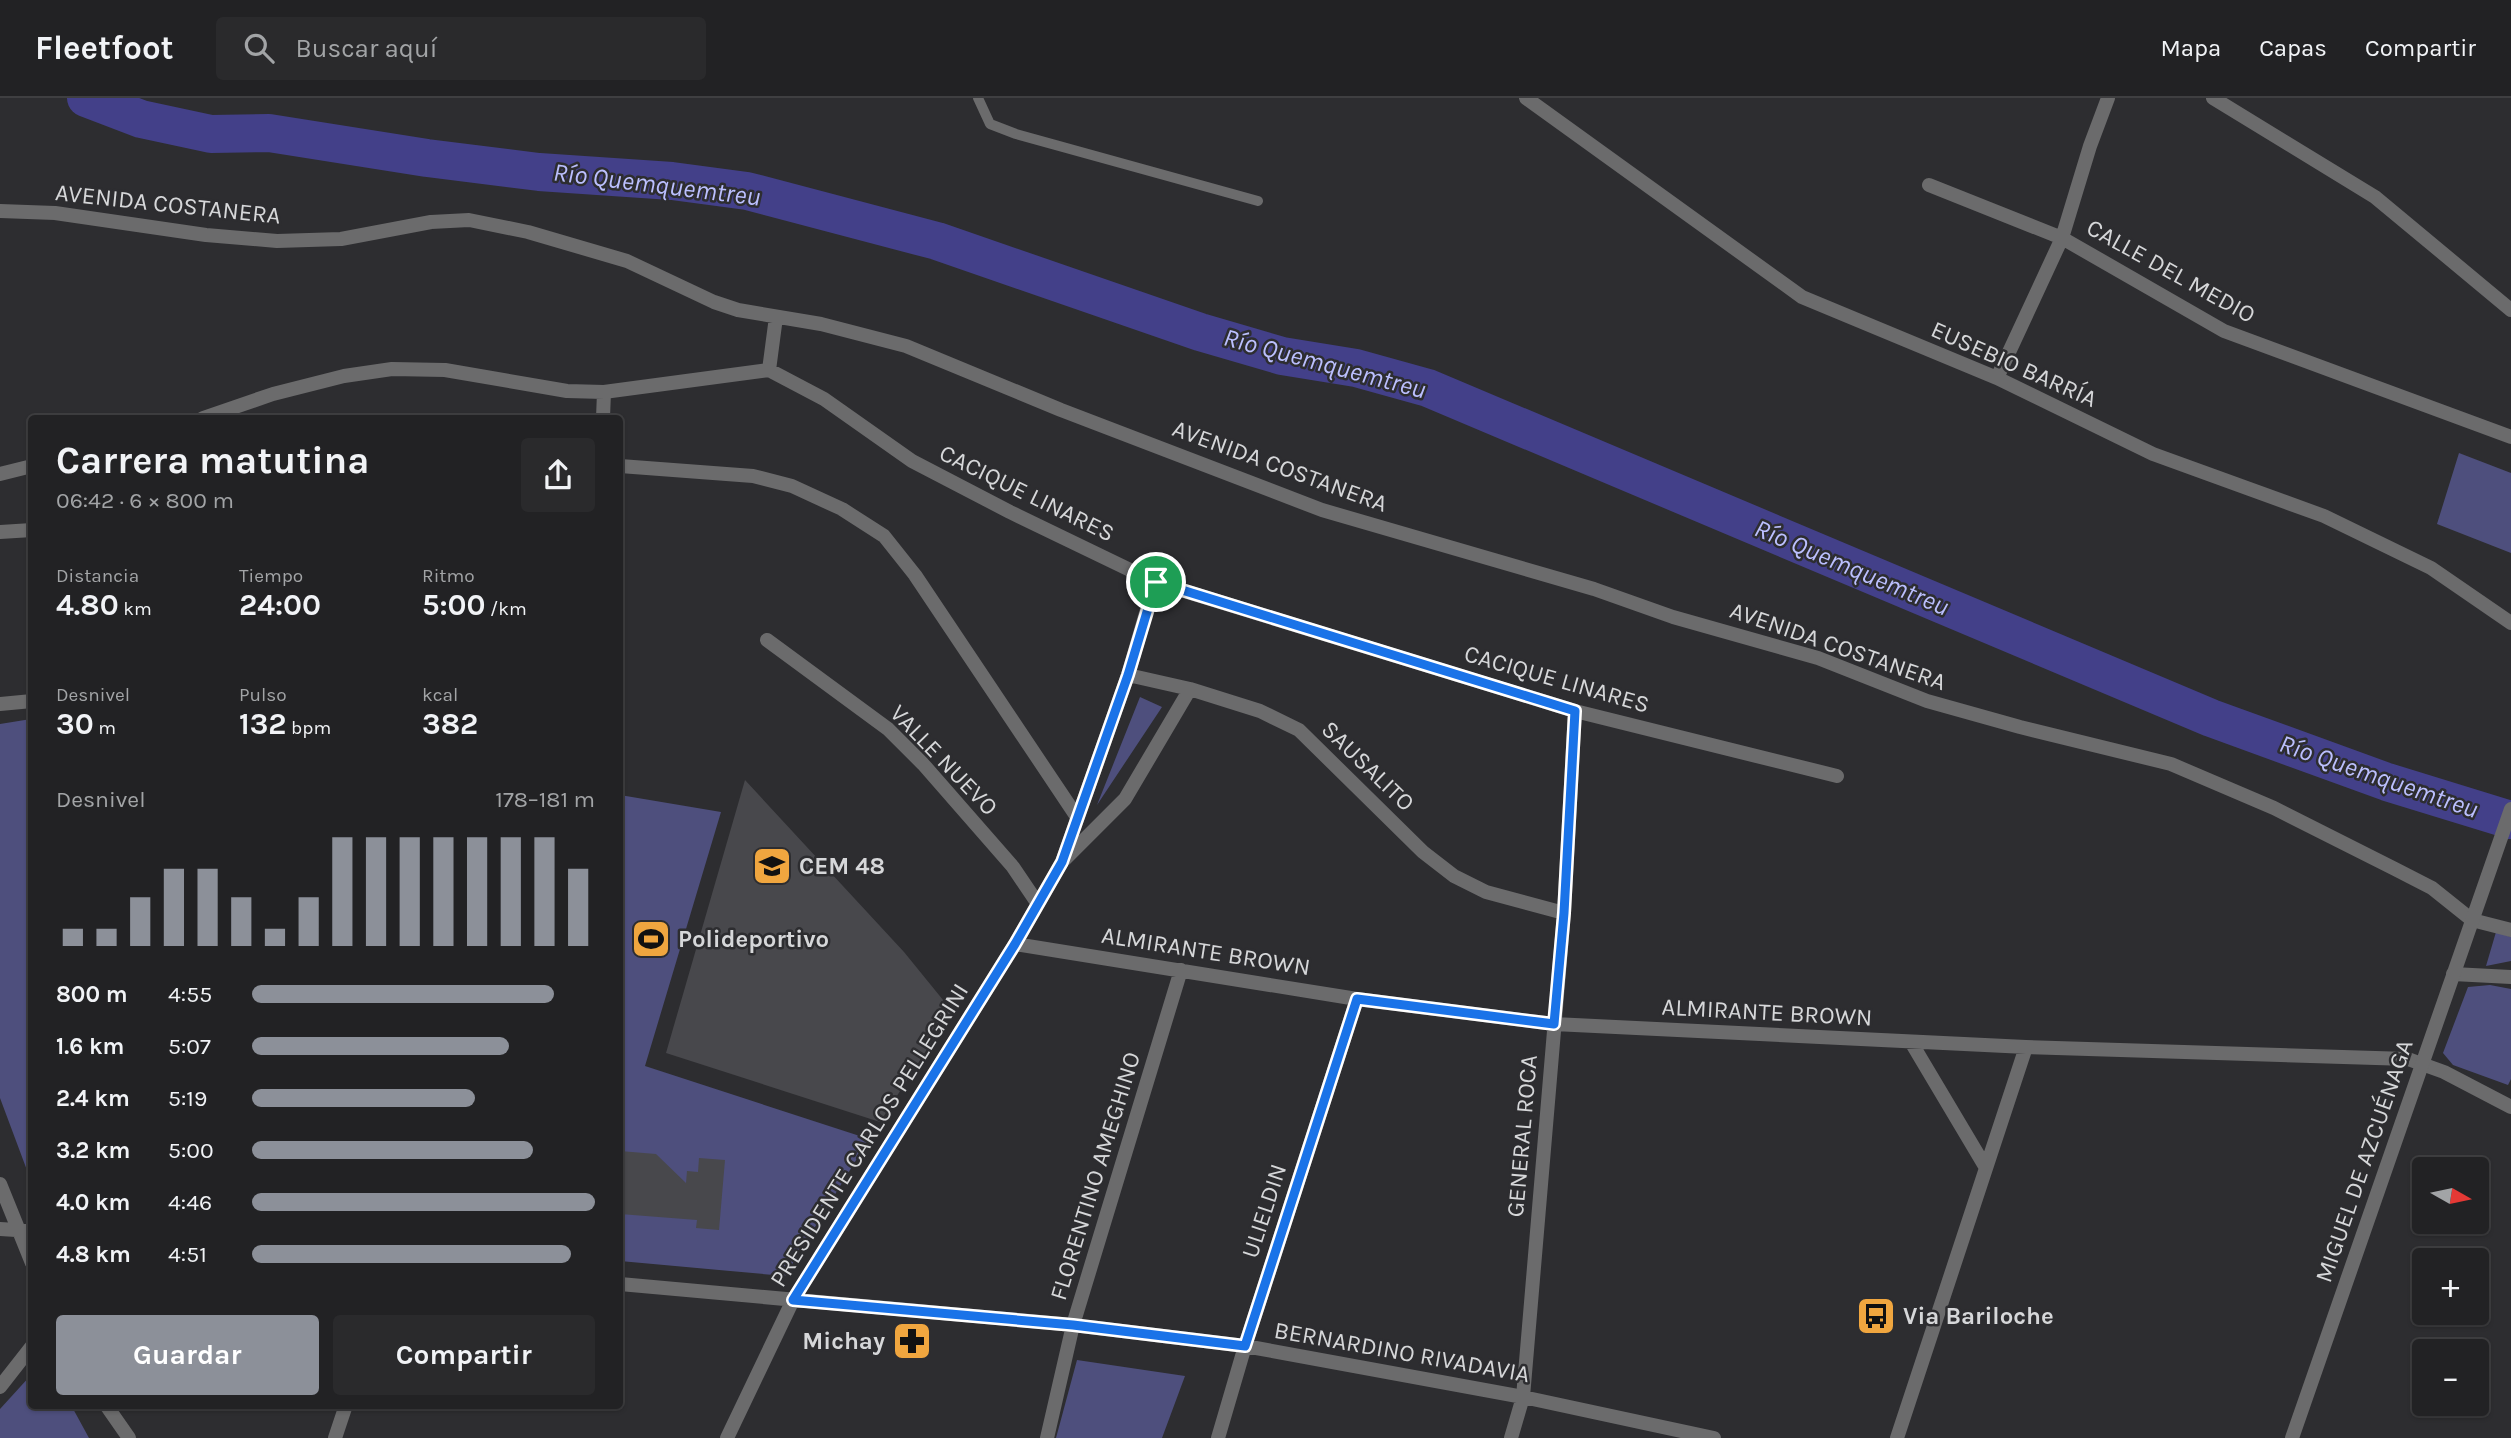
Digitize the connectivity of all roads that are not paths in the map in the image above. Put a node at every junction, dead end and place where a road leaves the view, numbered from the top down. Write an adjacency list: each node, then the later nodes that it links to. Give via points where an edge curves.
1 (978, 98): 6 (lane, via 990,124 1003,129)
2 (1526, 98): 12 (street, EUSEBIO BARRÍA, via 1802,297)
3 (2108, 98): 8 (street)
4 (2213, 98): 9 (street, via 2375,197)
5 (1929, 184): 8 (street, CALLE DEL MEDIO)
6 (1258, 201)
7 (0, 211): 10 (street, AVENIDA COSTANERA, via 55,213 206,236 277,241 341,239 431,222 469,220 627,261 714,302)
8 (2063, 237): 12 (street); 16 (street, CALLE DEL MEDIO, via 2224,331)
9 (2511, 310)
10 (776, 317): 11 (street); 36 (street, AVENIDA COSTANERA, via 906,346 1322,510 1818,658 1927,701 2171,764 2274,808 2432,888)
11 (769, 370): 13 (street); 22 (street, CACIQUE LINARES, via 824,399 912,461)
12 (1997, 378): 23 (street, EUSEBIO BARRÍA, via 2153,454 2324,516 2431,568)
13 (604, 392): 14 (street, via 567,391 445,370 392,369 273,394); 15 (street)
14 (212, 415)
15 (603, 415)
16 (2511, 437)
17 (623, 466): 32 (street, via 753,476 792,486 842,509 884,536)
18 (28, 467): 19 (street)
19 (0, 474)
20 (28, 530): 21 (street)
21 (0, 532)
22 (1156, 582): 25 (street, PRESIDENTE CARLOS PELLEGRINI); 29 (street, CACIQUE LINARES)
23 (2511, 623)
24 (767, 640): 34 (street, VALLE NUEVO, via 888,729 1013,867)
25 (1128, 675): 26 (street, SAUSALITO); 32 (street, PRESIDENTE CARLOS PELLEGRINI)
26 (1190, 689): 33 (street, PRESIDENTE CARLOS PELLEGRINI, via 1125,799); 35 (street, SAUSALITO, via 1260,710 1299,730 1423,852 1454,876 1486,892)
27 (28, 701): 28 (street)
28 (0, 704)
29 (1575, 711): 30 (street, CACIQUE LINARES); 35 (street, GENERAL ROCA)
30 (1837, 776)
31 (2511, 809): 36 (street, MIGUEL DE AZCUÉNAGA)
32 (1077, 817): 33 (street, PRESIDENTE CARLOS PELLEGRINI)
33 (1062, 862): 34 (street, PRESIDENTE CARLOS PELLEGRINI)
34 (1038, 904): 38 (street, PRESIDENTE CARLOS PELLEGRINI)
35 (1564, 913): 43 (street, GENERAL ROCA)
36 (2472, 920): 37 (street, AVENIDA COSTANERA); 40 (street, MIGUEL DE AZCUÉNAGA)
37 (2511, 930)
38 (1015, 944): 39 (street, ALMIRANTE BROWN); 53 (street, PRESIDENTE CARLOS PELLEGRINI)
39 (1181, 970): 42 (street, ALMIRANTE BROWN); 54 (street, FLORENTINO AMEGHINO)
40 (2453, 974): 41 (street); 46 (street, MIGUEL DE AZCUÉNAGA)
41 (2511, 977)
42 (1357, 999): 43 (street, ALMIRANTE BROWN); 55 (street, ULIELDIN)
43 (1554, 1024): 44 (street, ALMIRANTE BROWN); 58 (street, GENERAL ROCA)
44 (1911, 1042): 45 (street, ALMIRANTE BROWN); 48 (street)
45 (2026, 1047): 46 (street, ALMIRANTE BROWN, via 2408,1059); 48 (street)
46 (2421, 1065): 47 (street, ALMIRANTE BROWN); 69 (street, MIGUEL DE AZCUÉNAGA)
47 (2511, 1107)
48 (1986, 1168): 68 (street)
49 (0, 1184): 51 (street)
50 (0, 1229): 51 (street)
51 (25, 1231)
52 (623, 1284): 53 (street, BERNARDINO RIVADAVIA)
53 (793, 1300): 54 (street, BERNARDINO RIVADAVIA); 63 (street, PRESIDENTE CARLOS PELLEGRINI)
54 (1073, 1325): 55 (street, BERNARDINO RIVADAVIA); 64 (street, FLORENTINO AMEGHINO)
55 (1245, 1346): 58 (street, BERNARDINO RIVADAVIA); 65 (street, ULIELDIN)
56 (28, 1351): 57 (street)
57 (0, 1387)
58 (1522, 1397): 66 (street, GENERAL ROCA); 67 (street, BERNARDINO RIVADAVIA)
59 (109, 1409): 61 (street)
60 (345, 1409): 62 (street)
61 (130, 1438)
62 (335, 1438)
63 (727, 1438)
64 (1047, 1438)
65 (1217, 1438)
66 (1511, 1438)
67 (1714, 1438)
68 (1896, 1438)
69 (2292, 1438)

